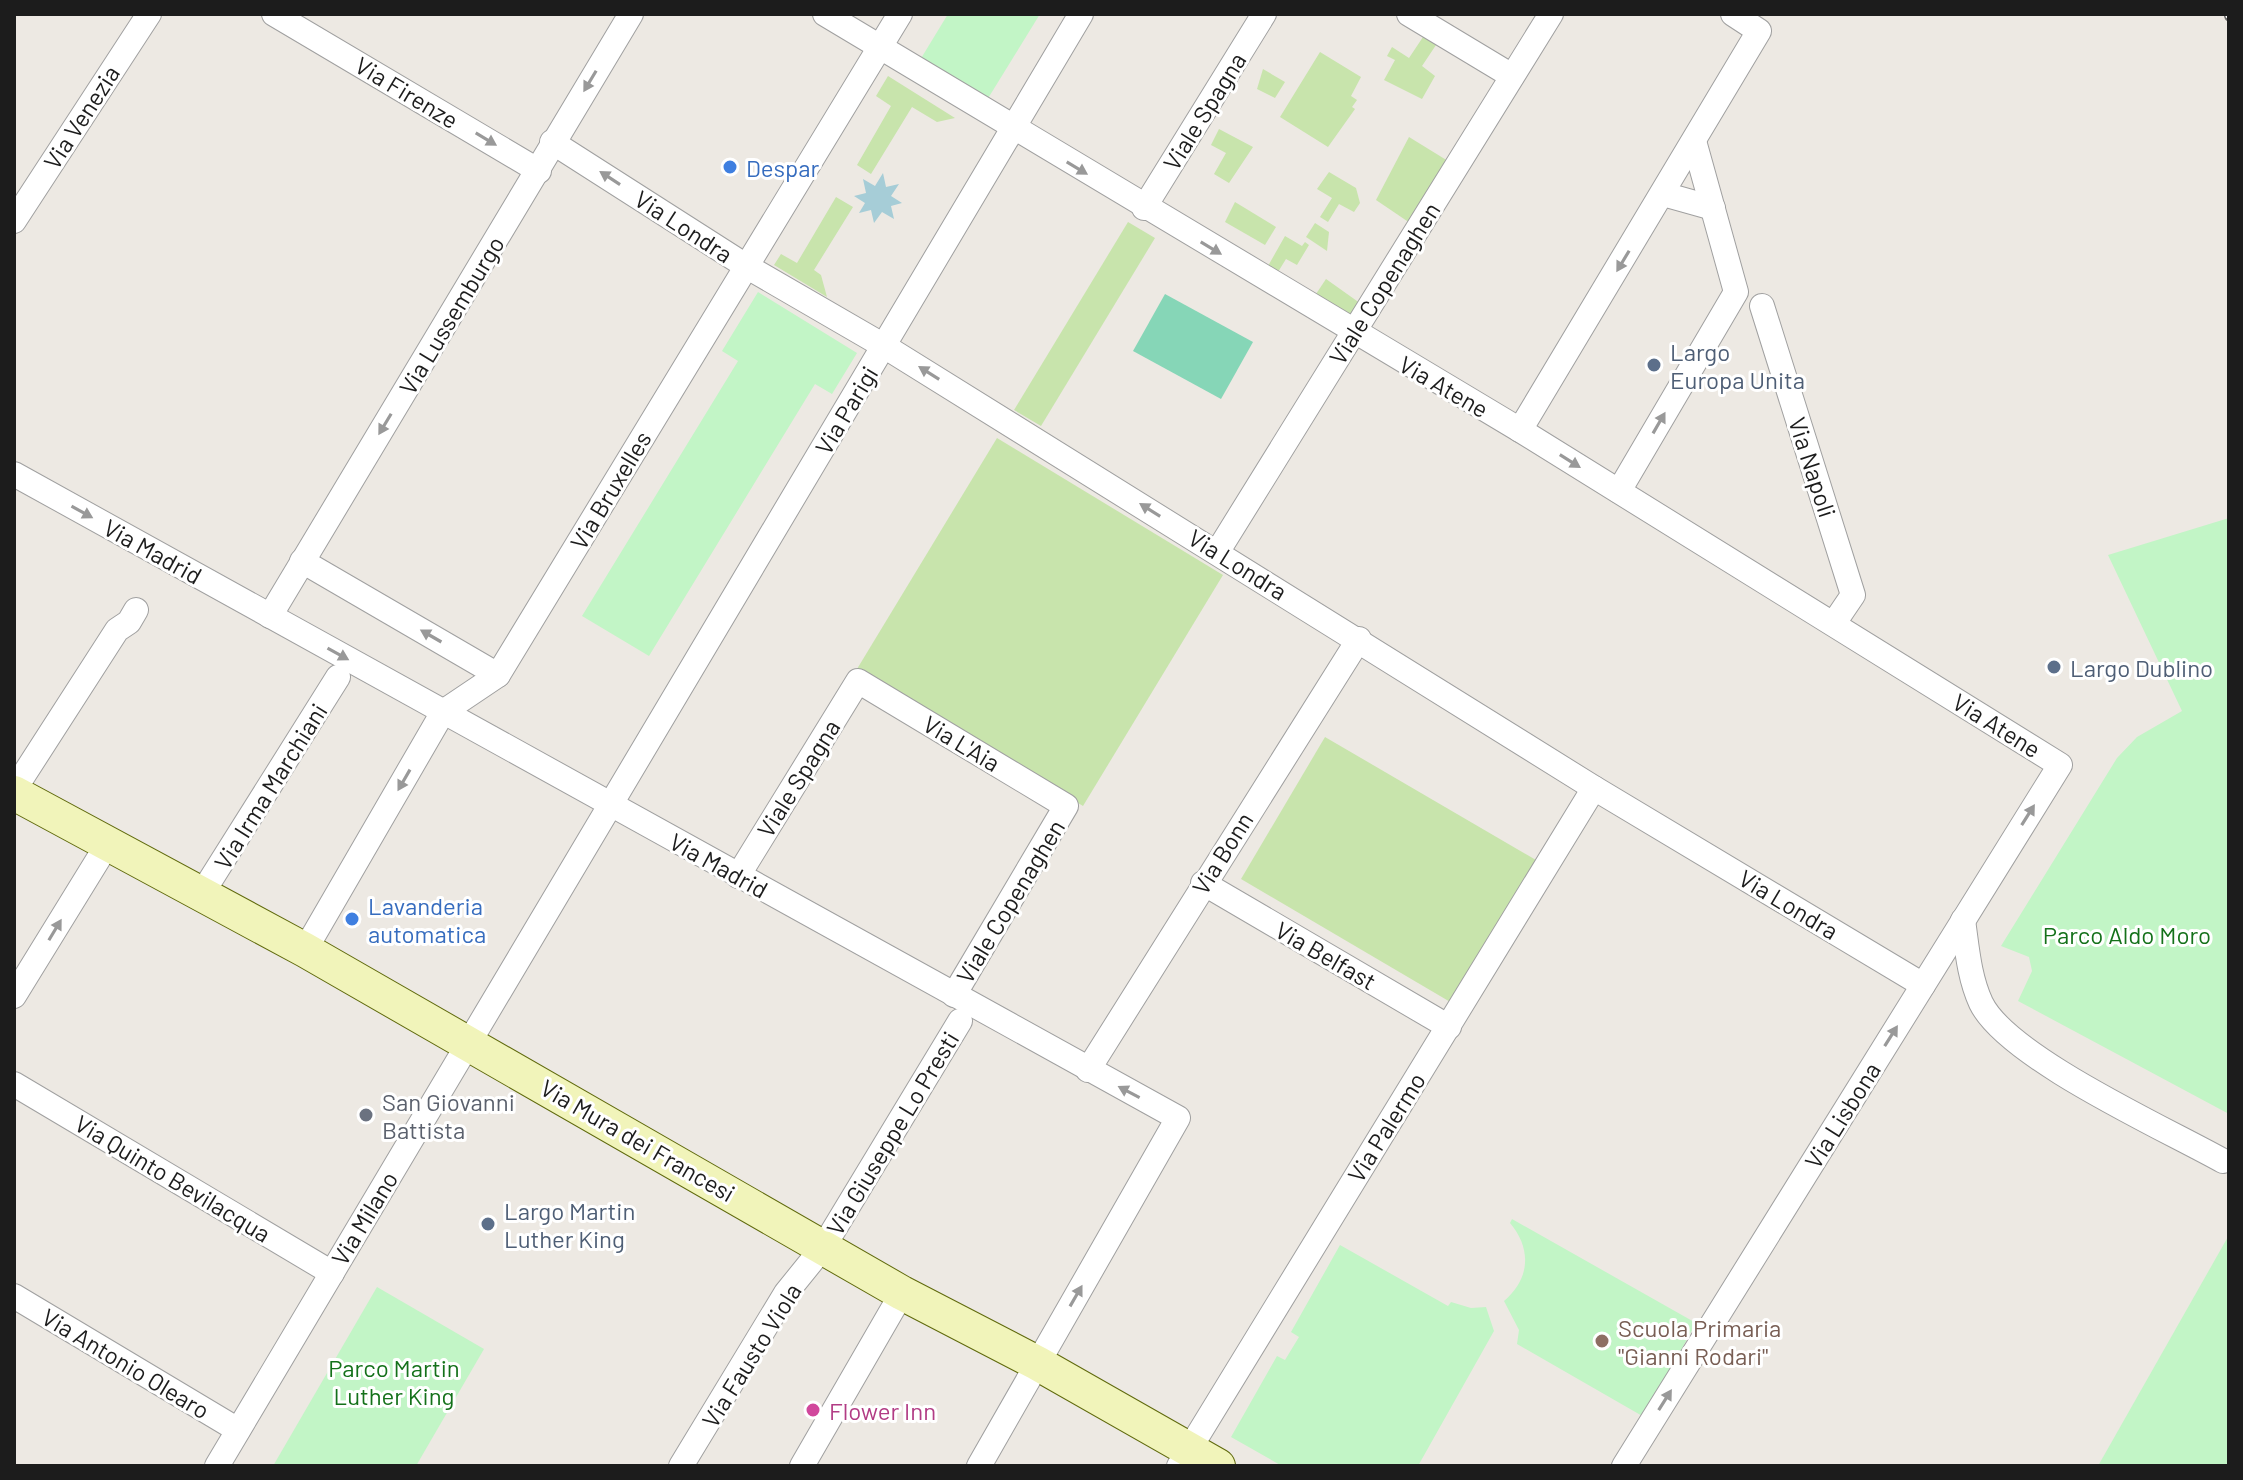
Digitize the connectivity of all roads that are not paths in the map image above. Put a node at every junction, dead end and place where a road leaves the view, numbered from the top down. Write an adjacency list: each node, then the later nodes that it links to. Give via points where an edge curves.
1 (149, 14): 20 (street, Via Venezia)
2 (274, 14): 16 (street, Via Firenze, one-way to 16)
3 (631, 14): 15 (street, Via Lussemburgo, one-way to 15)
4 (825, 14): 11 (street, Via Atene)
5 (900, 14): 11 (street, Via Bruxelles)
6 (1081, 14): 13 (street, Via Parigi)
7 (1264, 14): 18 (street, Viale Spagna)
8 (1409, 14): 12 (street)
9 (1551, 14): 12 (street, Viale Copenaghen)
10 (1733, 14): 14 (street, via 1759,31)
11 (880, 48): 13 (street, Via Atene); 21 (street, Via Bruxelles)
12 (1512, 76): 23 (street, Viale Copenaghen)
13 (1011, 128): 18 (street, Via Atene, one-way to 18); 24 (street, Via Parigi)
14 (1694, 141): 17 (street); 19 (street)
15 (552, 142): 16 (street, Via Lussemburgo); 21 (street, Via Londra, one-way to 15)
16 (539, 171): 29 (street, Via Lussemburgo, one-way to 29)
17 (1663, 194): 19 (street); 25 (street, one-way to 25)
18 (1144, 208): 23 (street, Via Atene, one-way to 23)
19 (1713, 208): 27 (street, one-way to 19, via 1736,292)
20 (14, 221)
21 (746, 266): 24 (street, Via Londra); 34 (street, Via Bruxelles)
22 (1762, 306): 32 (street, Via Napoli, via 1853,595)
23 (1353, 333): 25 (street, Via Atene); 28 (street, Viale Copenaghen)
24 (884, 346): 28 (street, Via Londra, one-way to 24); 41 (street, Via Parigi)
25 (1520, 430): 27 (street, Via Atene, one-way to 27)
26 (14, 474): 31 (street, Via Madrid, one-way to 31)
27 (1619, 491): 32 (street, Via Atene)
28 (1218, 551): 33 (street, Via Londra)
29 (302, 561): 31 (street, Via Lussemburgo); 34 (street, one-way to 29)
30 (136, 610): 40 (street, via 117,630)
31 (270, 616): 37 (street, Via Madrid, one-way to 37)
32 (1834, 623): 38 (street, Via Atene)
33 (1359, 639): 39 (street, Via Londra); 45 (street, Via Bonn)
34 (498, 675): 37 (street, Via Bruxelles)
35 (338, 677): 46 (street, Via Irma Marchiani)
36 (858, 681): 42 (street, Via L'Aia); 44 (street, Viale Spagna)
37 (443, 712): 41 (street, Via Madrid); 48 (street, Via Bruxelles, one-way to 48)
38 (2060, 765): 47 (street, Via Lisbona, one-way to 38)
39 (1594, 788): 49 (street, Via Londra); 53 (street, Via Palermo)
40 (14, 792): 43 (street, Via Mura dei Francesi)
41 (609, 805): 44 (street, Via Madrid); 54 (street, Via Milano)
42 (1066, 806): 50 (street, Viale Copenaghen)
43 (107, 845): 46 (street, Via Mura dei Francesi); 51 (street, one-way to 43)
44 (738, 876): 50 (street, Via Madrid)
45 (1203, 883): 53 (street, Via Belfast); 55 (street, Via Bonn)
46 (201, 895): 48 (street, Via Mura dei Francesi)
47 (1963, 920): 49 (street, Via Lisbona); 57 (street, via 1981,1004 2024,1051)
48 (305, 950): 54 (street, Via Mura dei Francesi)
49 (1923, 985): 70 (street, Via Lisbona, one-way to 49)
50 (954, 995): 55 (street, Via Madrid)
51 (14, 996)
52 (960, 1021): 58 (street, Via Giuseppe Lo Presti)
53 (1449, 1027): 64 (street, Via Palermo)
54 (468, 1043): 58 (street, Via Mura dei Francesi); 59 (street, Via Milano)
55 (1088, 1070): 62 (street, Via Madrid, one-way to 55, via 1178,1118)
56 (14, 1084): 59 (street, Via Quinto Bevilacqua)
57 (2223, 1161)
58 (824, 1246): 60 (street, Via Mura dei Francesi); 66 (street, Via Fausto Viola, via 786,1293)
59 (332, 1273): 63 (street, Via Milano)
60 (902, 1293): 62 (street, Via Mura dei Francesi); 67 (street)
61 (14, 1296): 63 (street, Via Antonio Olearo)
62 (1037, 1363): 64 (street, Via Mura dei Francesi); 68 (street)
63 (238, 1430): 65 (street, Via Milano)
64 (1183, 1458): 69 (street, Via Mura dei Francesi)
65 (217, 1466)
66 (681, 1466)
67 (802, 1466)
68 (979, 1466)
69 (1218, 1466)
70 (1624, 1466)

